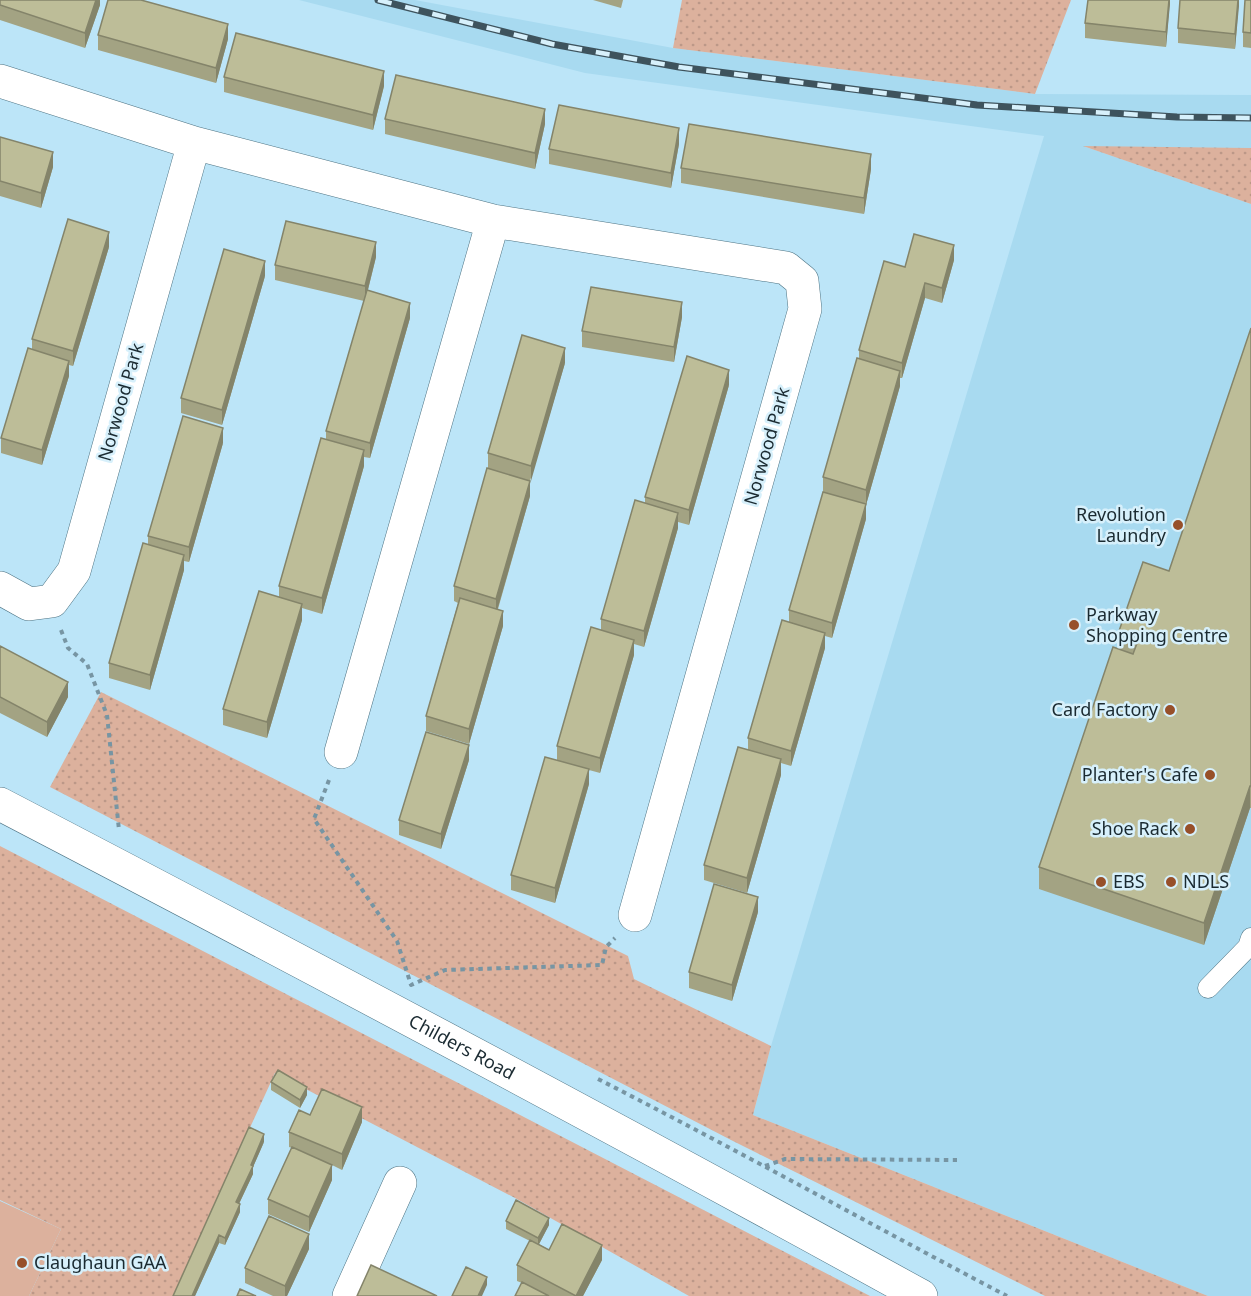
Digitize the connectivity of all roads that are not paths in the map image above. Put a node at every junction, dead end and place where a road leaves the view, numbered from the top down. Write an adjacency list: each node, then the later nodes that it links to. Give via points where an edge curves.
1 (0, 81): 2 (street, Norwood Park)
2 (194, 142): 3 (street, Norwood Park); 4 (street, Norwood Park, via 74,571 52,601 29,604)
3 (494, 221): 5 (street); 7 (street, Norwood Park, via 786,268 802,281 805,309)
4 (0, 588)
5 (340, 752)
6 (0, 804): 12 (street, Childers Road, via 308,964)
7 (635, 915)
8 (1251, 938): 9 (lane, via 1248,947)
9 (1208, 988)
10 (400, 1183): 11 (street)
11 (349, 1296)
12 (921, 1296)

